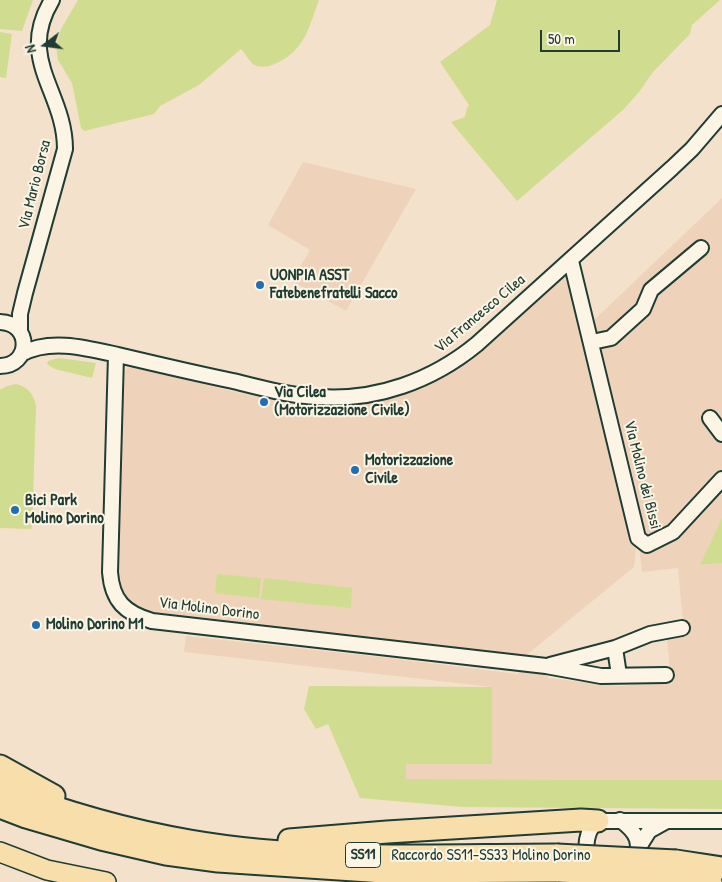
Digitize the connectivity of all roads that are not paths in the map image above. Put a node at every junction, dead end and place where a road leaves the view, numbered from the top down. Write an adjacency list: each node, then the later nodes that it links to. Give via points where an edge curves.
1 (52, 0): 5 (street, Via Mario Borsa, via 41,23 39,52 59,112 65,149)
2 (722, 114): 4 (street, Via Francesco Cilea, via 679,162)
3 (701, 248): 8 (street, via 651,290 643,308 611,338)
4 (571, 261): 8 (street, Via Molino dei Bissi); 11 (street, Via Francesco Cilea, via 463,356 415,382 370,394 326,397 289,394)
5 (25, 293): 6 (street, Via Mario Borsa); 7 (street, Via Mario Borsa)
6 (0, 322): 7 (street, Via Francesco Cilea, via 9,323)
7 (20, 332): 9 (street, Via Francesco Cilea); 10 (street, Via Mario Borsa, via 24,345)
8 (592, 342): 15 (street, Via Molino dei Bissi, via 638,538 647,545 673,532)
9 (50, 346): 10 (street, Via Francesco Cilea); 11 (street, Via Francesco Cilea)
10 (21, 354): 12 (street, Via Francesco Cilea, via 13,363)
11 (116, 355): 18 (street, Via Molino Dorino, via 110,572 113,590 126,609 152,621)
12 (0, 366)
13 (710, 418): 14 (street)
14 (722, 434)
15 (722, 479)
16 (682, 628): 17 (street, via 650,634)
17 (615, 648): 18 (street); 19 (street)
18 (546, 666): 19 (street, via 594,675)
19 (619, 675): 20 (street)
20 (666, 675)
21 (0, 766): 29 (highway, via 53,796 114,816)
22 (0, 788): 29 (highway, SS11, via 66,811)
23 (0, 807): 33 (highway, SS11, via 101,839)
24 (0, 818): 33 (highway, via 132,855)
25 (620, 820): 26 (street); 27 (street); 31 (street, via 634,831)
26 (598, 821): 30 (highway, via 426,829 273,841); 40 (street, via 591,827 586,842)
27 (667, 821): 28 (street); 31 (street, via 649,831)
28 (722, 821)
29 (140, 831): 30 (highway, Raccordo SS11-SS33 Molino Dorino / SS11)
30 (170, 837): 35 (highway, Raccordo SS11-SS33 Molino Dorino / SS11, via 306,853)
31 (639, 847): 41 (street)
32 (0, 852): 38 (main road, via 47,870)
33 (183, 856): 34 (highway, Raccordo SS11-SS33 Molino Dorino / SS11)
34 (218, 861): 35 (highway, Raccordo SS11-SS33 Molino Dorino / SS11, via 384,872); 39 (highway, via 272,874)
35 (558, 863): 37 (highway, Raccordo SS11-SS33 Molino Dorino / SS11, bridge)
36 (722, 868): 37 (highway, Raccordo SS11-SS33 Molino Dorino / SS11)
37 (676, 869): 42 (highway, Raccordo SS11-SS33 Molino Dorino / SS11)
38 (106, 882)
39 (400, 882)
40 (588, 882)
41 (636, 882)
42 (711, 882)

